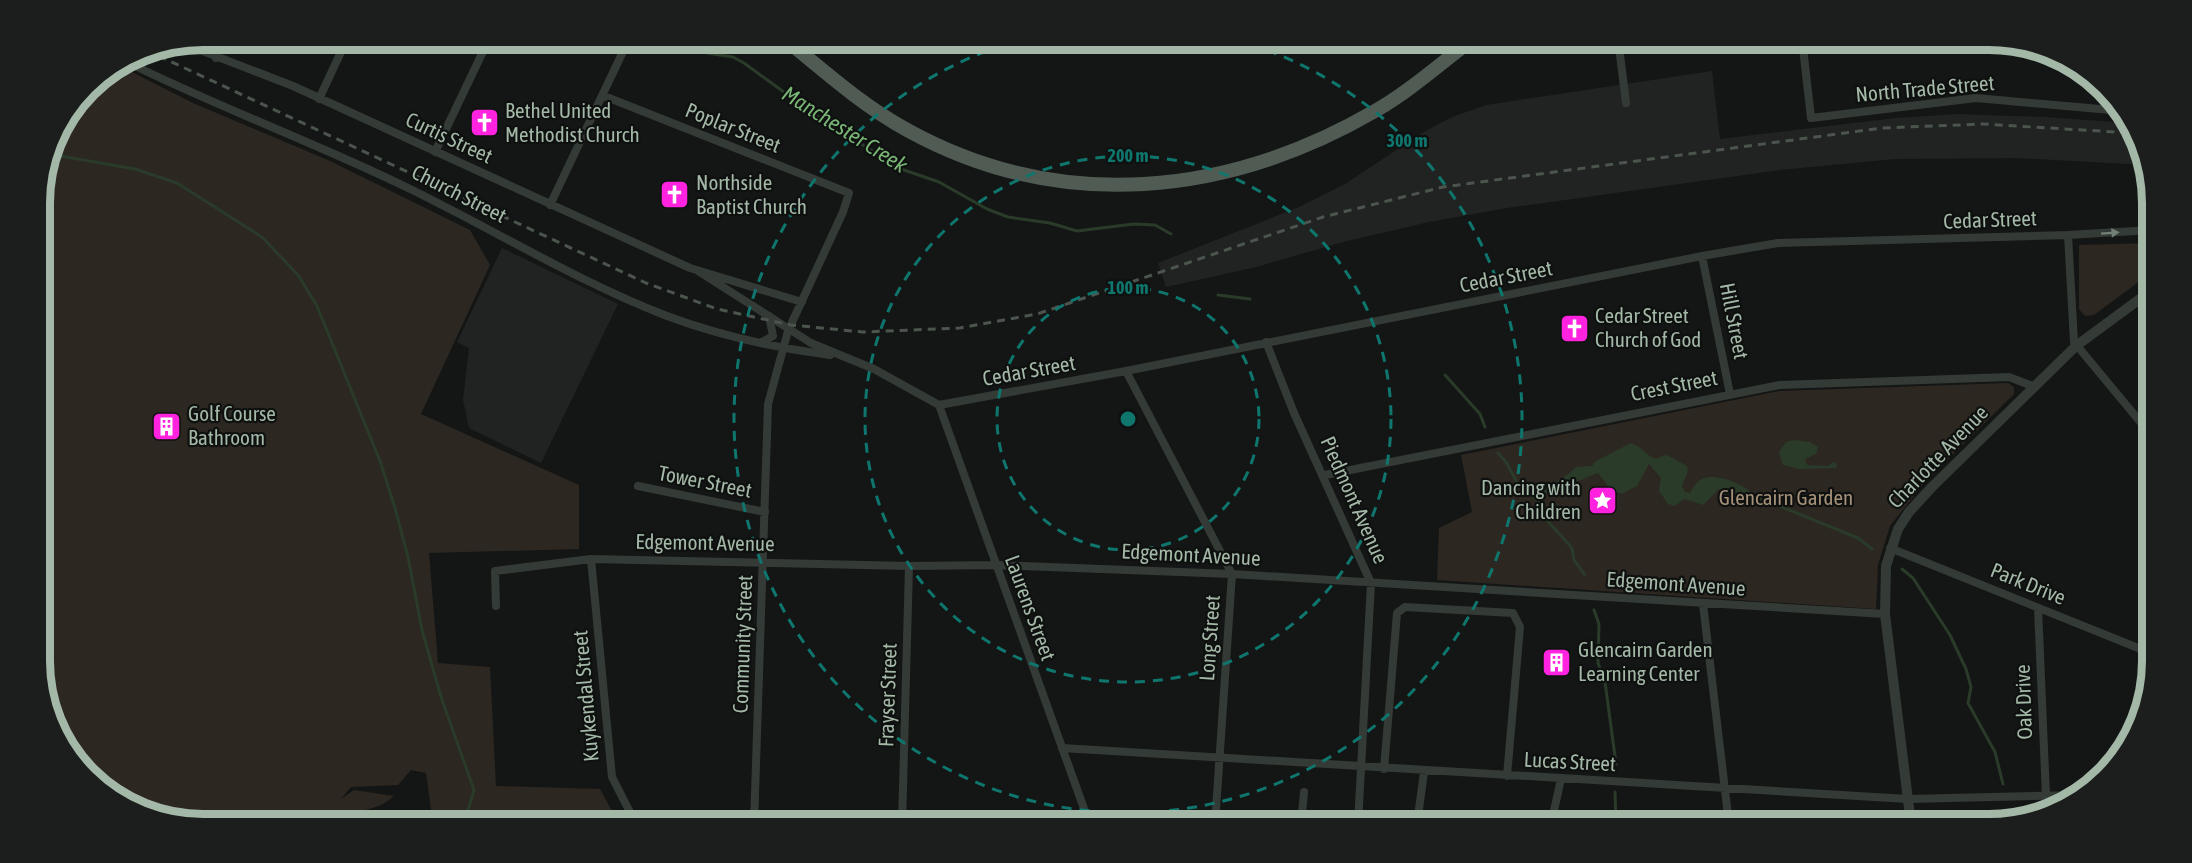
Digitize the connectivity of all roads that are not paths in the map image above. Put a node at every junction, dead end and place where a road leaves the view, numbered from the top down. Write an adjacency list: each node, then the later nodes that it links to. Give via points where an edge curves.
1 (198, 50): 10 (street, Curtis Street)
2 (218, 50): 10 (street)
3 (342, 50): 13 (street)
4 (484, 50): 16 (street)
5 (624, 50): 12 (street)
6 (798, 50): 7 (main road, via 854,96 938,145 999,168 1042,178 1132,185 1222,174 1320,140 1377,110)
7 (1458, 50)
8 (1619, 50): 14 (street)
9 (1803, 50): 15 (street, North Trade Street, via 1811,118 1976,98)
10 (216, 58): 13 (street, Curtis Street)
11 (134, 66): 27 (street, Church Street, via 196,97 397,183 634,302 705,328)
12 (604, 96): 17 (street, Poplar Street); 18 (street)
13 (319, 99): 16 (street, Curtis Street)
14 (1626, 103)
15 (2111, 109)
16 (435, 152): 18 (street, Curtis Street)
17 (849, 193): 24 (street, Community Street)
18 (550, 205): 22 (street, Curtis Street)
19 (2142, 231): 20 (street, Cedar Street, one-way to 19)
20 (2068, 235): 21 (street, Cedar Street, via 1778,243); 31 (street)
21 (1702, 256): 28 (street, Cedar Street); 35 (street, Hill Street)
22 (698, 271): 24 (street, Curtis Street); 25 (street, Curtis Street)
23 (2142, 297): 31 (street, Charlotte Avenue)
24 (802, 302): 26 (street, Community Street)
25 (770, 316): 26 (street, Curtis Street); 27 (street, via 773,336); 30 (street)
26 (789, 329): 29 (street, Curtis Street); 30 (street, Community Street)
27 (762, 342): 30 (street, Church Street)
28 (1266, 342): 33 (street, Cedar Street); 38 (street, Piedmont Avenue)
29 (811, 343): 30 (street, via 792,339); 32 (street, Curtis Street)
30 (782, 346): 32 (street, Church Street); 40 (street, Community Street, via 768,405)
31 (2076, 346): 34 (street, Charlotte Avenue); 37 (street)
32 (842, 357): 36 (street, Curtis Street, via 881,372)
33 (1126, 371): 36 (street, Cedar Street); 46 (street, Long Street)
34 (2034, 387): 35 (street, Crest Street, via 2009,377 1780,385); 41 (street, Charlotte Avenue, via 1909,512)
35 (1730, 394): 38 (street, Crest Street)
36 (939, 405): 44 (street, Laurens Street)
37 (2142, 424)
38 (1325, 476): 47 (street, Piedmont Avenue)
39 (638, 486): 40 (street, Tower Street)
40 (765, 512): 43 (street, Community Street)
41 (1890, 548): 50 (street, Park Drive); 51 (street, Charlotte Avenue)
42 (591, 559): 43 (street, Edgemont Avenue); 49 (street, Edgemont Avenue, via 495,571); 72 (street, Kuykendal Street, via 612,777)
43 (764, 562): 45 (street, Edgemont Avenue); 73 (street, Community Street)
44 (995, 565): 45 (street, Edgemont Avenue); 46 (street, Edgemont Avenue); 53 (street, Laurens Street)
45 (909, 566): 74 (street, Frayser Street)
46 (1232, 574): 47 (street, Edgemont Avenue); 54 (street, Long Street)
47 (1371, 583): 48 (street, Edgemont Avenue); 55 (street, Piedmont Avenue)
48 (1703, 604): 51 (street, Edgemont Avenue); 60 (street)
49 (496, 606)
50 (2038, 608): 52 (street, Park Drive); 62 (street, Oak Drive)
51 (1885, 615): 64 (street, Charlotte Avenue)
52 (2142, 650)
53 (1062, 748): 54 (street, Lucas Street); 75 (street, Laurens Street)
54 (1220, 757): 55 (street, Lucas Street); 65 (street, Long Street)
55 (1361, 768): 56 (street, Lucas Street); 67 (street, Piedmont Avenue)
56 (1384, 769): 57 (street, Lucas Street); 58 (street, via 1397,613 1405,607 1514,613 1520,627)
57 (1424, 772): 58 (street, Lucas Street); 68 (street)
58 (1507, 776): 59 (street, Lucas Street)
59 (1561, 780): 60 (street, Lucas Street); 69 (street)
60 (1724, 789): 64 (street, Lucas Street); 70 (street)
61 (1304, 792): 66 (street)
62 (2046, 796): 63 (street, Lucas Street); 64 (street, Lucas Street)
63 (2062, 796)
64 (1908, 799): 71 (street, Charlotte Avenue)
65 (1216, 813)
66 (1302, 813)
67 (1359, 813)
68 (1418, 813)
69 (1553, 813)
70 (1727, 813)
71 (1910, 813)
72 (631, 814)
73 (754, 814)
74 (902, 814)
75 (1086, 814)

